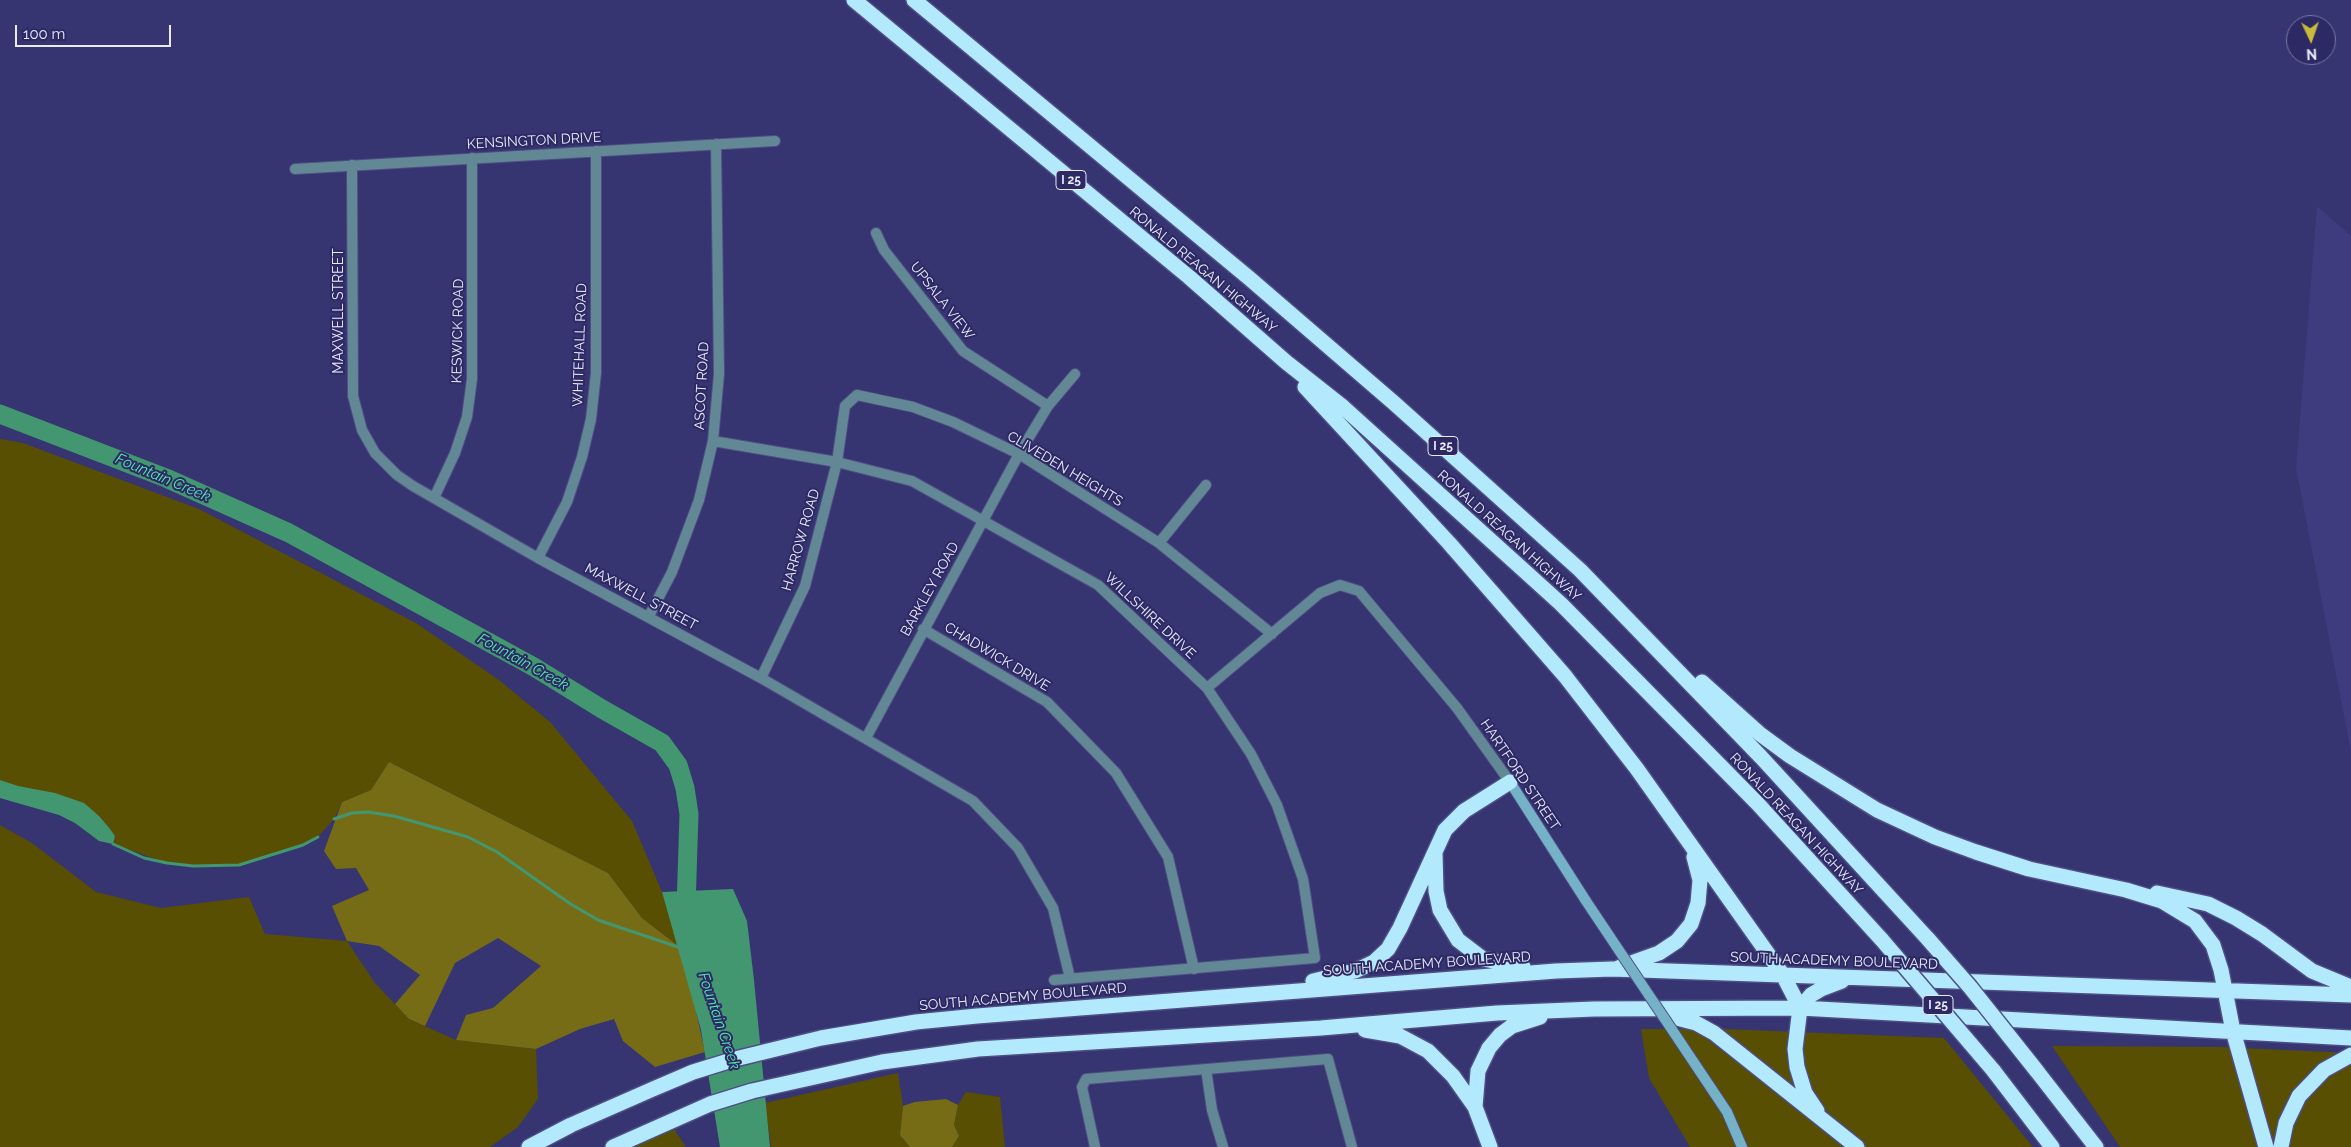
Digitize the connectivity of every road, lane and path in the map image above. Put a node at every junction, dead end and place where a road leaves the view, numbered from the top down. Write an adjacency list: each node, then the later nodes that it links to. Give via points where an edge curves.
1 (854, 0): 10 (highway, RONALD REAGAN HIGHWAY / I 25, via 1189,277)
2 (914, 0): 22 (highway, RONALD REAGAN HIGHWAY / I 25, via 1394,402 1580,570)
3 (775, 141): 4 (street, KENSINGTON DRIVE)
4 (716, 144): 5 (street, KENSINGTON DRIVE); 13 (street, ASCOT ROAD, via 719,374)
5 (596, 151): 6 (street, KENSINGTON DRIVE); 20 (street, WHITEHALL ROAD, via 596,374 591,419 567,502)
6 (472, 158): 7 (street, KENSINGTON DRIVE); 17 (street, KESWICK ROAD, via 472,379 467,417)
7 (352, 165): 8 (street, KENSINGTON DRIVE); 17 (street, MAXWELL STREET, via 353,396 356,413 375,453 397,475)
8 (295, 169)
9 (876, 233): 12 (street, UPSALA VIEW, via 884,250 962,351)
10 (1286, 362): 29 (highway, via 1565,676 1637,769); 61 (highway, RONALD REAGAN HIGHWAY / I 25, bridge, via 1343,407 1561,604 1758,804 1882,940 1993,1070)
11 (1075, 374): 12 (street, BARKLEY ROAD)
12 (1048, 406): 14 (street, BARKLEY ROAD)
13 (713, 441): 15 (street, WILLSHIRE DRIVE); 21 (street, ASCOT ROAD, via 699,500 672,572)
14 (1019, 454): 15 (street, CLIVEDEN HEIGHTS, via 953,422 913,407 857,395 845,406); 18 (street, BARKLEY ROAD); 19 (street, CLIVEDEN HEIGHTS)
15 (837, 462): 18 (street, WILLSHIRE DRIVE, via 912,481); 25 (street, HARROW ROAD, via 805,586)
16 (1206, 485): 19 (street)
17 (434, 498): 20 (street, MAXWELL STREET)
18 (984, 520): 23 (street, BARKLEY ROAD); 26 (street, WILLSHIRE DRIVE, via 1098,585)
19 (1159, 544): 24 (street, CLIVEDEN HEIGHTS)
20 (538, 558): 21 (street, MAXWELL STREET)
21 (649, 616): 25 (street, MAXWELL STREET)
22 (1633, 624): 31 (highway, via 1682,663 1760,734 1877,810 1976,852 2029,869); 62 (highway, RONALD REAGAN HIGHWAY / I 25, bridge, via 1761,757 1928,939 1970,987)
23 (923, 629): 27 (street, BARKLEY ROAD); 32 (street, CHADWICK DRIVE, via 1047,702 1116,773 1168,857)
24 (1272, 634): 26 (street, HARTFORD STREET); 28 (street, HARTFORD STREET, via 1320,593 1340,585 1359,591 1457,708)
25 (761, 678): 27 (street, MAXWELL STREET)
26 (1207, 688): 32 (street, WILLSHIRE DRIVE, via 1251,754 1277,805 1303,879 1315,958)
27 (866, 738): 36 (street, MAXWELL STREET, via 973,801 1018,848 1053,908)
28 (1510, 782): 30 (highway, via 1464,811 1445,830); 59 (street, HARTFORD STREET, bridge, via 1727,1112)
29 (1692, 848): 33 (highway, via 1700,880 1698,903 1691,924 1677,942 1659,953); 35 (highway)
30 (1435, 850): 34 (highway, via 1440,910 1458,940 1483,959); 41 (highway, via 1400,928 1388,949 1374,962 1355,972)
31 (2126, 890): 39 (highway, via 2208,904 2262,934 2312,970); 40 (highway, via 2162,901 2195,921 2213,945)
32 (1194, 969): 36 (street)
33 (1612, 970): 34 (highway, SOUTH ACADEMY BOULEVARD); 35 (highway, SOUTH ACADEMY BOULEVARD)
34 (1556, 971): 41 (highway, SOUTH ACADEMY BOULEVARD)
35 (1783, 974): 37 (highway, SOUTH ACADEMY BOULEVARD); 43 (highway)
36 (1070, 978): 38 (street)
37 (1851, 979): 40 (highway, SOUTH ACADEMY BOULEVARD); 43 (highway, via 1821,989)
38 (1054, 980)
39 (2351, 987)
40 (2225, 992): 42 (highway, SOUTH ACADEMY BOULEVARD); 47 (highway)
41 (1263, 993): 53 (highway, SOUTH ACADEMY BOULEVARD, via 976,1016 864,1030 775,1048 693,1072 571,1125)
42 (2351, 995)
43 (1800, 1008): 45 (highway); 47 (highway); 52 (highway, via 1795,1049 1797,1067 1805,1093)
44 (1594, 1009): 45 (highway); 46 (highway, via 1497,1013); 51 (highway, via 1527,1020 1500,1035 1489,1048 1478,1071)
45 (1636, 1010): 52 (highway, via 1696,1023 1714,1033)
46 (1321, 1028): 51 (highway, via 1367,1030 1400,1036 1428,1051 1453,1076); 54 (highway, via 978,1049 882,1062 752,1091 710,1104)
47 (2233, 1031): 48 (highway); 63 (highway)
48 (2351, 1038)
49 (2351, 1055): 64 (highway, via 2324,1070 2299,1096 2286,1123)
50 (1206, 1069): 55 (street, via 1086,1079 1082,1087); 56 (street, via 1212,1110); 57 (street, via 1328,1059)
51 (1475, 1107): 58 (highway)
52 (1824, 1120): 60 (highway)
53 (529, 1147)
54 (613, 1147)
55 (1095, 1147)
56 (1223, 1147)
57 (1352, 1147)
58 (1490, 1147)
59 (1742, 1147)
60 (1857, 1147)
61 (2052, 1147)
62 (2096, 1147)
63 (2266, 1147)
64 (2281, 1147)

